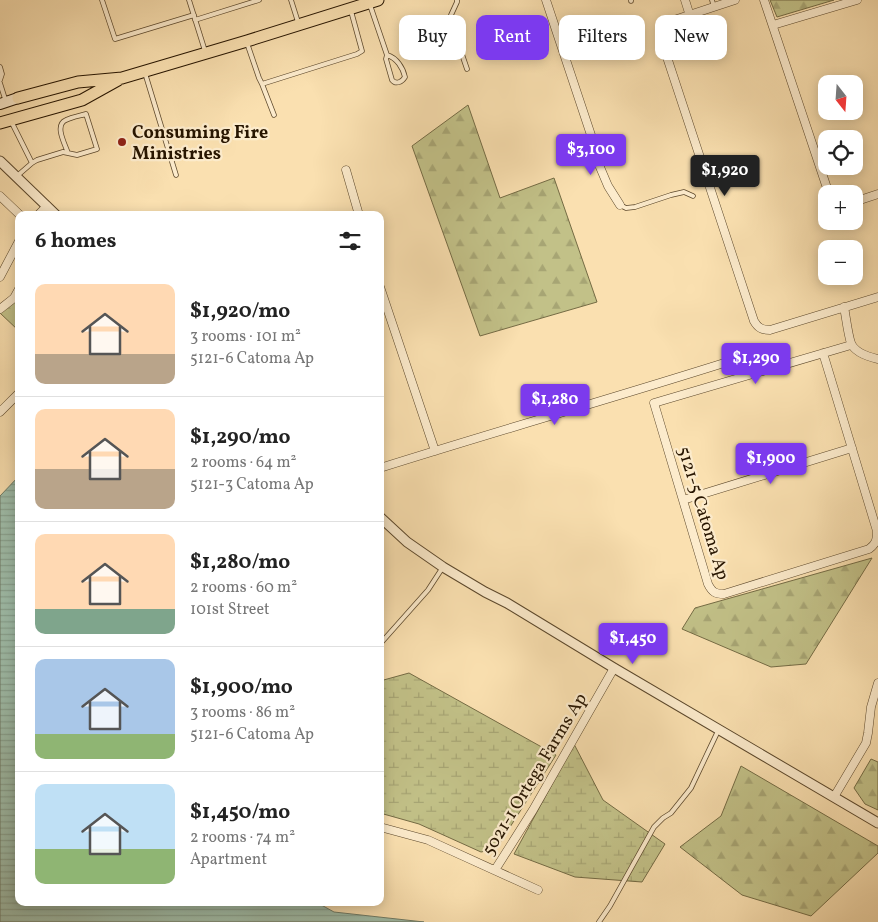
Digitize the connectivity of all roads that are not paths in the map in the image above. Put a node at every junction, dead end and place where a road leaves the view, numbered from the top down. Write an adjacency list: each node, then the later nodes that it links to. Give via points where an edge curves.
1 (102, 0): 14 (lane, via 115,39)
2 (189, 0): 14 (lane)
3 (259, 0): 17 (lane)
4 (291, 0): 18 (lane)
5 (457, 0): 25 (lane, via 451,15)
6 (546, 0): 46 (street, via 600,168)
7 (685, 0): 15 (street)
8 (735, 0): 12 (street)
9 (764, 0): 19 (street)
10 (857, 0): 19 (street)
11 (374, 1): 13 (main road); 22 (lane)
12 (713, 4): 16 (street)
13 (351, 8): 18 (main road); 29 (lane, via 362,51)
14 (194, 14): 17 (lane)
15 (690, 15)
16 (692, 15)
17 (195, 20): 21 (lane)
18 (299, 25): 20 (main road)
19 (773, 25): 41 (street)
20 (247, 41): 21 (main road); 29 (lane)
21 (206, 53): 26 (main road)
22 (387, 55): 22 (lane, via 401,66 405,77 401,82 392,80)
23 (668, 60): 57 (street, via 757,327 770,330)
24 (0, 67): 28 (lane)
25 (467, 70)
26 (144, 71): 27 (main road); 39 (lane)
27 (122, 78): 30 (main road, via 78,82); 32 (main road, via 82,100)
28 (0, 81): 31 (lane)
29 (262, 84): 33 (lane)
30 (18, 98): 31 (main road)
31 (3, 103)
32 (73, 110): 34 (main road); 35 (lane, via 60,129); 35 (lane, via 86,114 97,149 77,155)
33 (274, 115)
34 (5, 121): 37 (lane)
35 (68, 153): 37 (lane)
36 (0, 161): 40 (street)
37 (32, 163): 40 (lane)
38 (346, 170): 51 (street)
39 (176, 175)
40 (16, 177): 47 (street)
41 (826, 185)
42 (878, 194): 45 (street)
43 (0, 196): 48 (street)
44 (693, 196): 46 (lane, via 684,192 635,207)
45 (863, 199)
46 (620, 205)
47 (47, 206): 49 (street); 50 (street)
48 (16, 211)
49 (42, 211)
50 (52, 211)
51 (358, 211)
52 (15, 249): 53 (street)
53 (0, 277)
54 (15, 296): 58 (street)
55 (878, 297): 57 (street)
56 (384, 299): 66 (street)
57 (844, 307): 59 (street)
58 (0, 309)
59 (851, 344): 60 (street); 61 (street, via 859,352)
60 (823, 353): 65 (street, 5121-5 Catoma Ap); 68 (street, 5121-5 Catoma Ap, via 654,404)
61 (878, 359)
62 (724, 363): 66 (street)
63 (15, 396): 64 (street)
64 (0, 412)
65 (852, 448): 68 (street); 68 (street, 5121-5 Catoma Ap, via 877,540 869,549 796,572 724,594 711,591)
66 (435, 451): 67 (street)
67 (384, 467)
68 (683, 500)
69 (384, 521): 70 (street, via 407,542)
70 (443, 567): 71 (lane, via 428,590); 72 (street)
71 (384, 640)
72 (614, 668): 74 (street); 78 (street, 5021-1 Ortega Farms Ap)
73 (878, 684): 75 (street, via 870,707 866,743)
74 (719, 728): 75 (street); 80 (lane, via 691,788 671,813 654,827)
75 (834, 797): 76 (street)
76 (878, 823)
77 (384, 827): 78 (street, via 428,840)
78 (495, 870): 79 (street)
79 (538, 890)
80 (599, 922)

